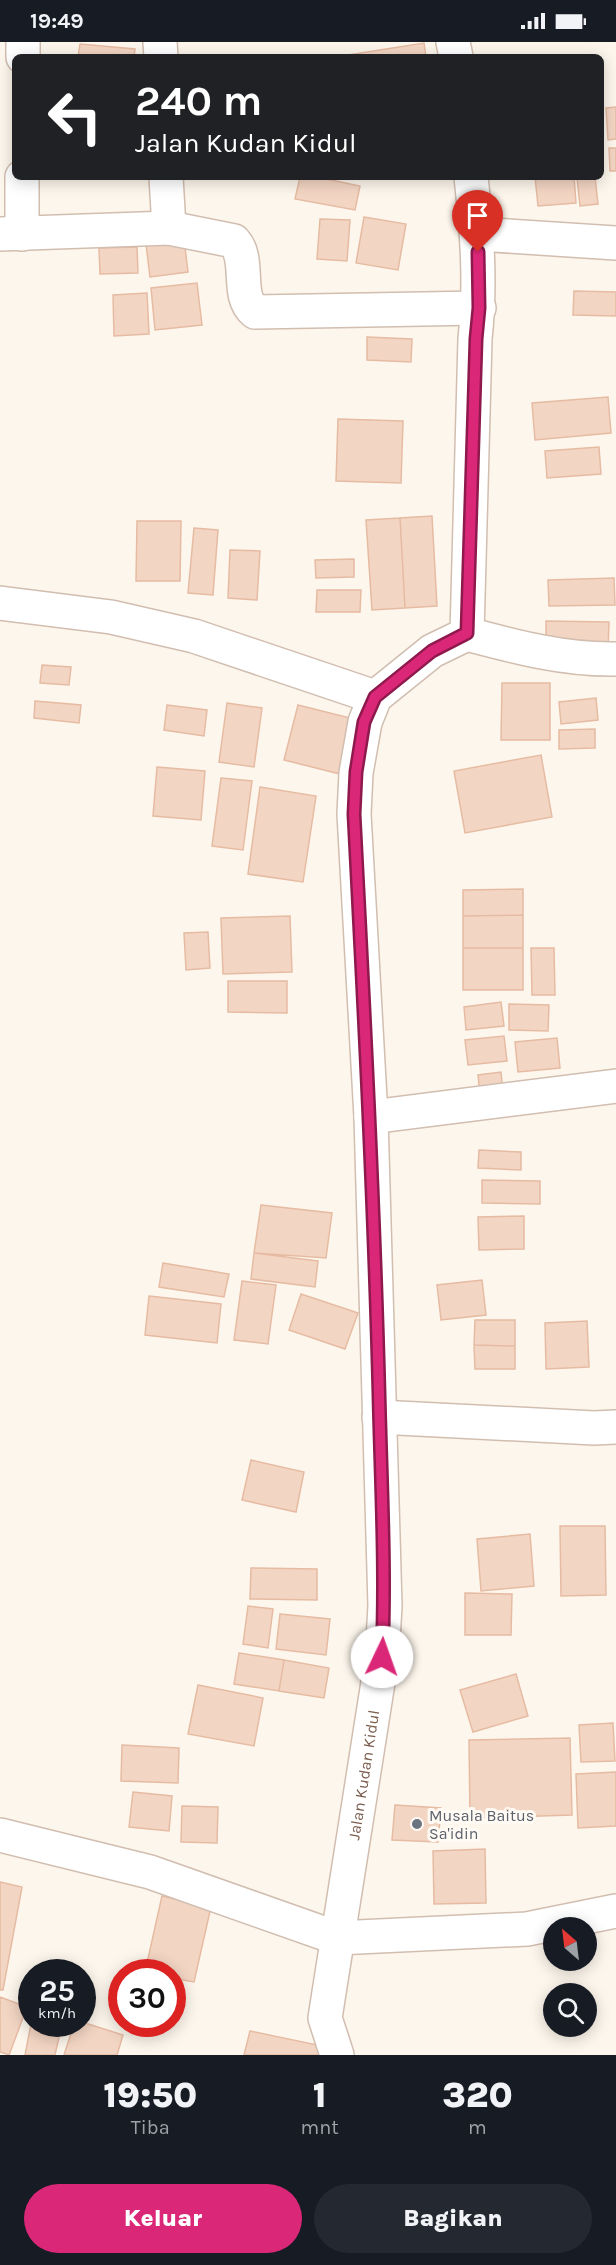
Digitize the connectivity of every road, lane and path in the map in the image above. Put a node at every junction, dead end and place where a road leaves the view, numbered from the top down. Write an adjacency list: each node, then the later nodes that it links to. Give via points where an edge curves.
1 (21, 180): 5 (street)
2 (166, 180): 4 (street)
3 (471, 180): 6 (street)
4 (169, 228): 5 (street); 8 (street, via 234,241 240,250 247,300 255,312)
5 (11, 234)
6 (478, 234): 7 (street); 8 (street)
7 (616, 243)
8 (479, 308): 10 (street)
9 (0, 603): 12 (street, via 111,617 194,636)
10 (467, 633): 11 (street, via 533,652); 12 (street, Jalan Kudan Kidul, via 432,651)
11 (616, 659)
12 (375, 697): 14 (street, Jalan Kudan Kidul, via 364,722 354,814)
13 (616, 1086): 14 (street)
14 (370, 1117): 15 (street, Jalan Kudan Kidul)
15 (379, 1417): 16 (street); 19 (street, Jalan Kudan Kidul, via 385,1606 382,1657)
16 (616, 1427)
17 (0, 1835): 19 (street, via 150,1872)
18 (616, 1911): 19 (street, via 527,1929)
19 (337, 1938): 20 (street, Jalan Kudan Kidul, via 325,2018)
20 (337, 2055)

